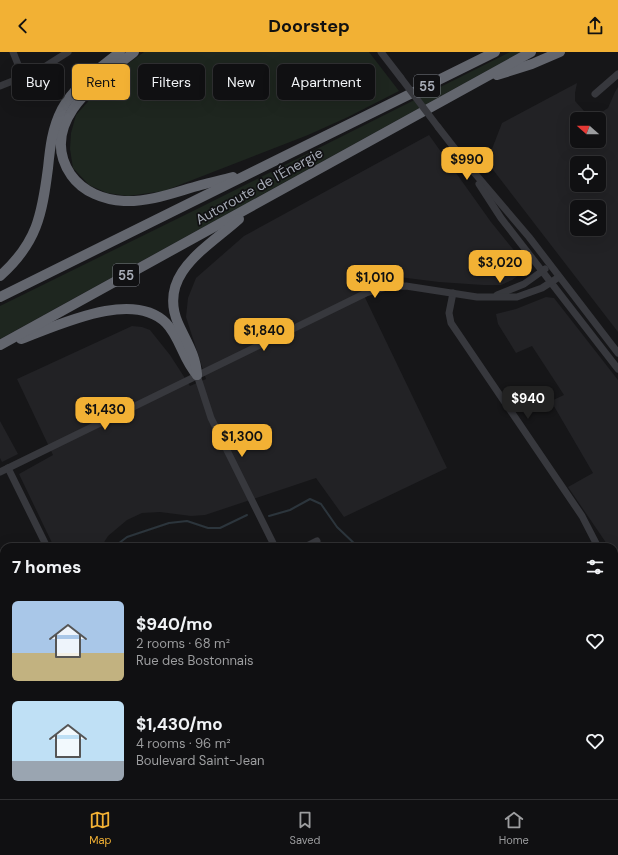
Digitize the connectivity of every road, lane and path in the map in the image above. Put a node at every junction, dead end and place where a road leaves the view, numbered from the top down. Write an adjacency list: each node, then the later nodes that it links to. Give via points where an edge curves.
1 (13, 52): 9 (street)
2 (68, 52): 10 (street)
3 (120, 52): 21 (highway, via 82,83 62,110 51,144 44,198 38,221 23,250)
4 (134, 52): 17 (highway, via 87,91 65,124 62,153 69,171 80,185 103,197 139,200 161,197)
5 (380, 52): 16 (street, bridge)
6 (496, 52): 17 (highway, 55)
7 (531, 52): 13 (highway, Autoroute de l'Énergie / 55)
8 (560, 52): 13 (highway)
9 (18, 64)
10 (50, 64)
11 (618, 74): 15 (street)
12 (12, 81): 14 (street)
13 (476, 82): 18 (highway, Autoroute de l'Énergie / 55)
14 (0, 86)
15 (595, 94)
16 (466, 163): 19 (street); 20 (street, via 501,218)
17 (254, 171): 25 (highway, Autoroute de l'Énergie / 55)
18 (252, 206): 27 (highway, Autoroute de l'Énergie / 55); 30 (highway, via 191,260 175,286 174,312 197,364)
19 (550, 265): 20 (street); 22 (street)
20 (542, 271): 23 (street); 26 (street, via 517,288)
21 (0, 276)
22 (559, 276): 23 (street); 28 (street)
23 (551, 283): 26 (street, via 517,297); 29 (street)
24 (453, 293): 26 (street); 30 (street, via 403,286 371,291); 37 (street, via 449,314 452,325 582,516)
25 (0, 297)
26 (493, 297)
27 (0, 346): 30 (highway, via 87,316 117,310 139,310 157,316 168,326 188,364)
28 (618, 353)
29 (618, 369)
30 (197, 375): 31 (street); 35 (street, via 211,418)
31 (8, 468): 32 (street); 34 (street)
32 (0, 472)
33 (317, 541): 36 (street)
34 (45, 543)
35 (273, 543)
36 (313, 543)
37 (596, 543)

